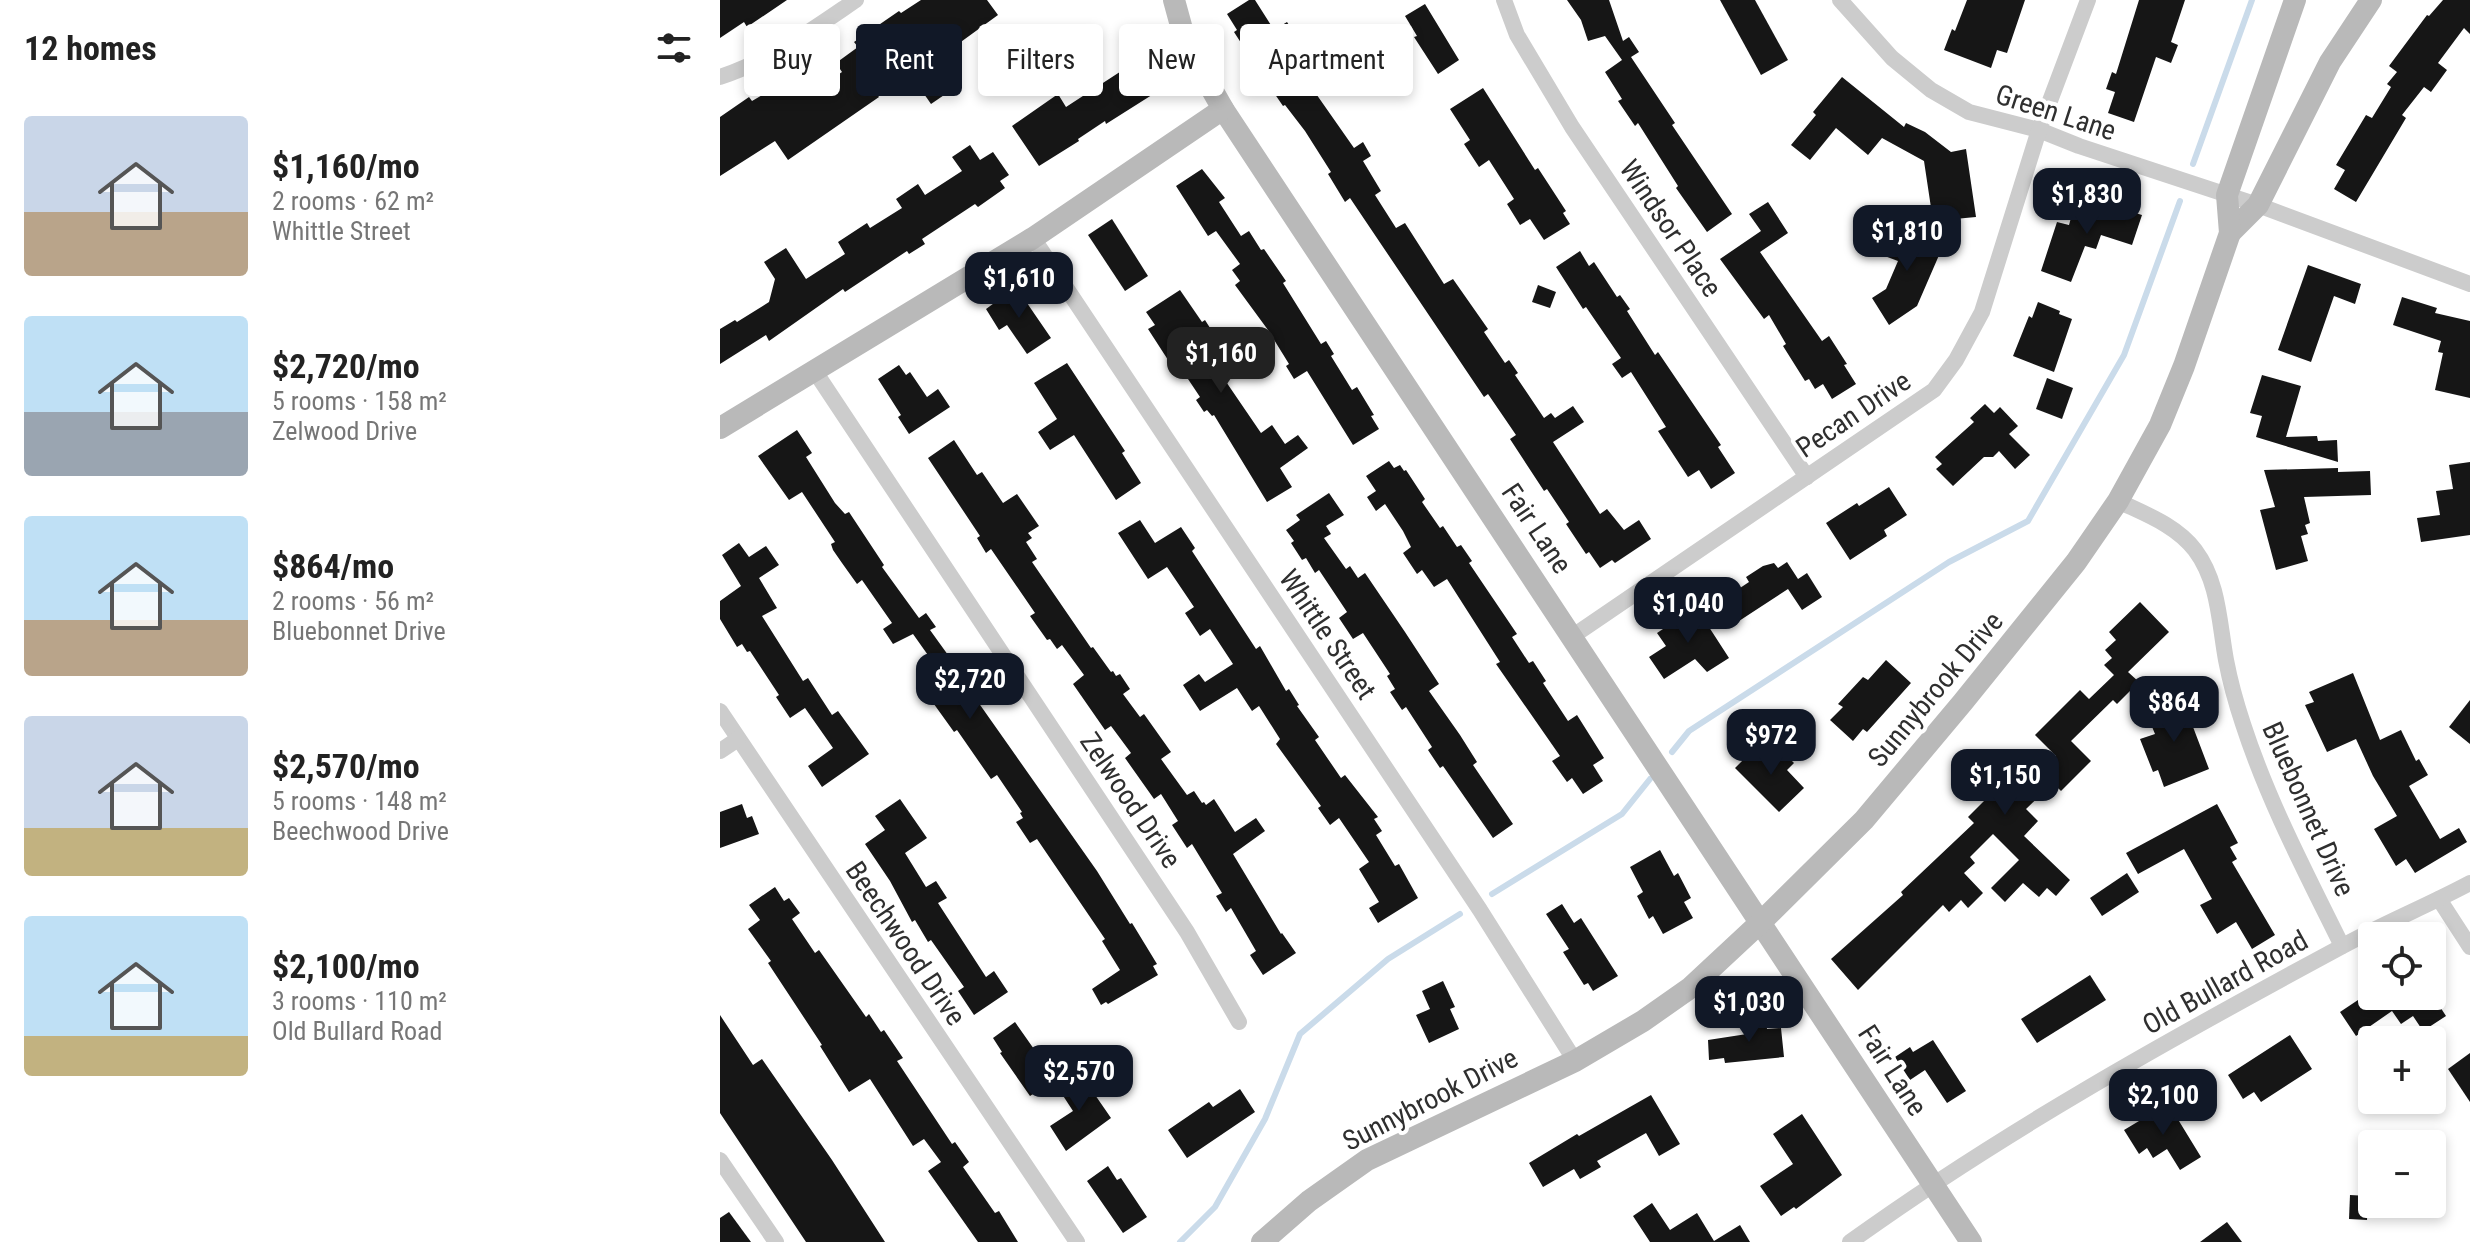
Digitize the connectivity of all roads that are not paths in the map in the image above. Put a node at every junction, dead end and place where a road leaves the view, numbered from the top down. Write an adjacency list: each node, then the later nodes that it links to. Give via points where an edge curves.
1 (856, 0): 8 (street, via 781,51)
2 (1174, 0): 9 (street, Fair Lane, via 1186,44)
3 (1504, 0): 18 (street, Windsor Place, via 1517,35 1572,127)
4 (1840, 0): 10 (street, Green Lane, via 1892,58 1931,90 1969,112)
5 (2088, 0): 10 (street, Pecan Drive)
6 (2295, 0): 11 (street, Sunnybrook Drive)
7 (2371, 0): 12 (street, Sunnybrook Drive, via 2330,62)
8 (720, 77)
9 (1223, 109): 14 (street); 20 (street, Fair Lane)
10 (2039, 130): 11 (street, Green Lane); 18 (street, Pecan Drive, via 1982,312 1956,360 1934,390)
11 (2227, 195): 12 (street, Green Lane); 13 (street, Sunnybrook Drive)
12 (2258, 205): 13 (street, Sunnybrook Drive); 15 (street, Green Lane)
13 (2230, 233): 19 (street, Sunnybrook Drive, via 2160,425)
14 (1033, 238): 16 (street); 30 (street, Whittle Street)
15 (2470, 284)
16 (814, 370): 17 (street); 29 (street, Zelwood Drive, via 1187,932)
17 (720, 428)
18 (1807, 477): 20 (street, Pecan Drive)
19 (2118, 501): 26 (street, Sunnybrook Drive, via 2054,592 1891,789); 27 (street, Bluebonnet Drive, via 2185,539 2210,575 2244,727 2279,817)
20 (1573, 636): 26 (street, Fair Lane)
21 (720, 711): 22 (street, Beechwood Drive)
22 (738, 739): 23 (street); 34 (street, Beechwood Drive)
23 (720, 751)
24 (2470, 883): 25 (street, Old Bullard Road)
25 (2439, 899): 27 (street, Old Bullard Road); 28 (street)
26 (1762, 921): 30 (street, Sunnybrook Drive, via 1690,988); 32 (street, Fair Lane)
27 (2342, 946): 32 (street, Old Bullard Road)
28 (2470, 947)
29 (1239, 1022)
30 (1575, 1061): 35 (street, Sunnybrook Drive, via 1367,1160)
31 (720, 1160): 33 (street)
32 (1931, 1184): 36 (street, Old Bullard Road); 37 (street, Fair Lane)
33 (776, 1242)
34 (1077, 1242)
35 (1262, 1242)
36 (1850, 1242)
37 (1971, 1242)

